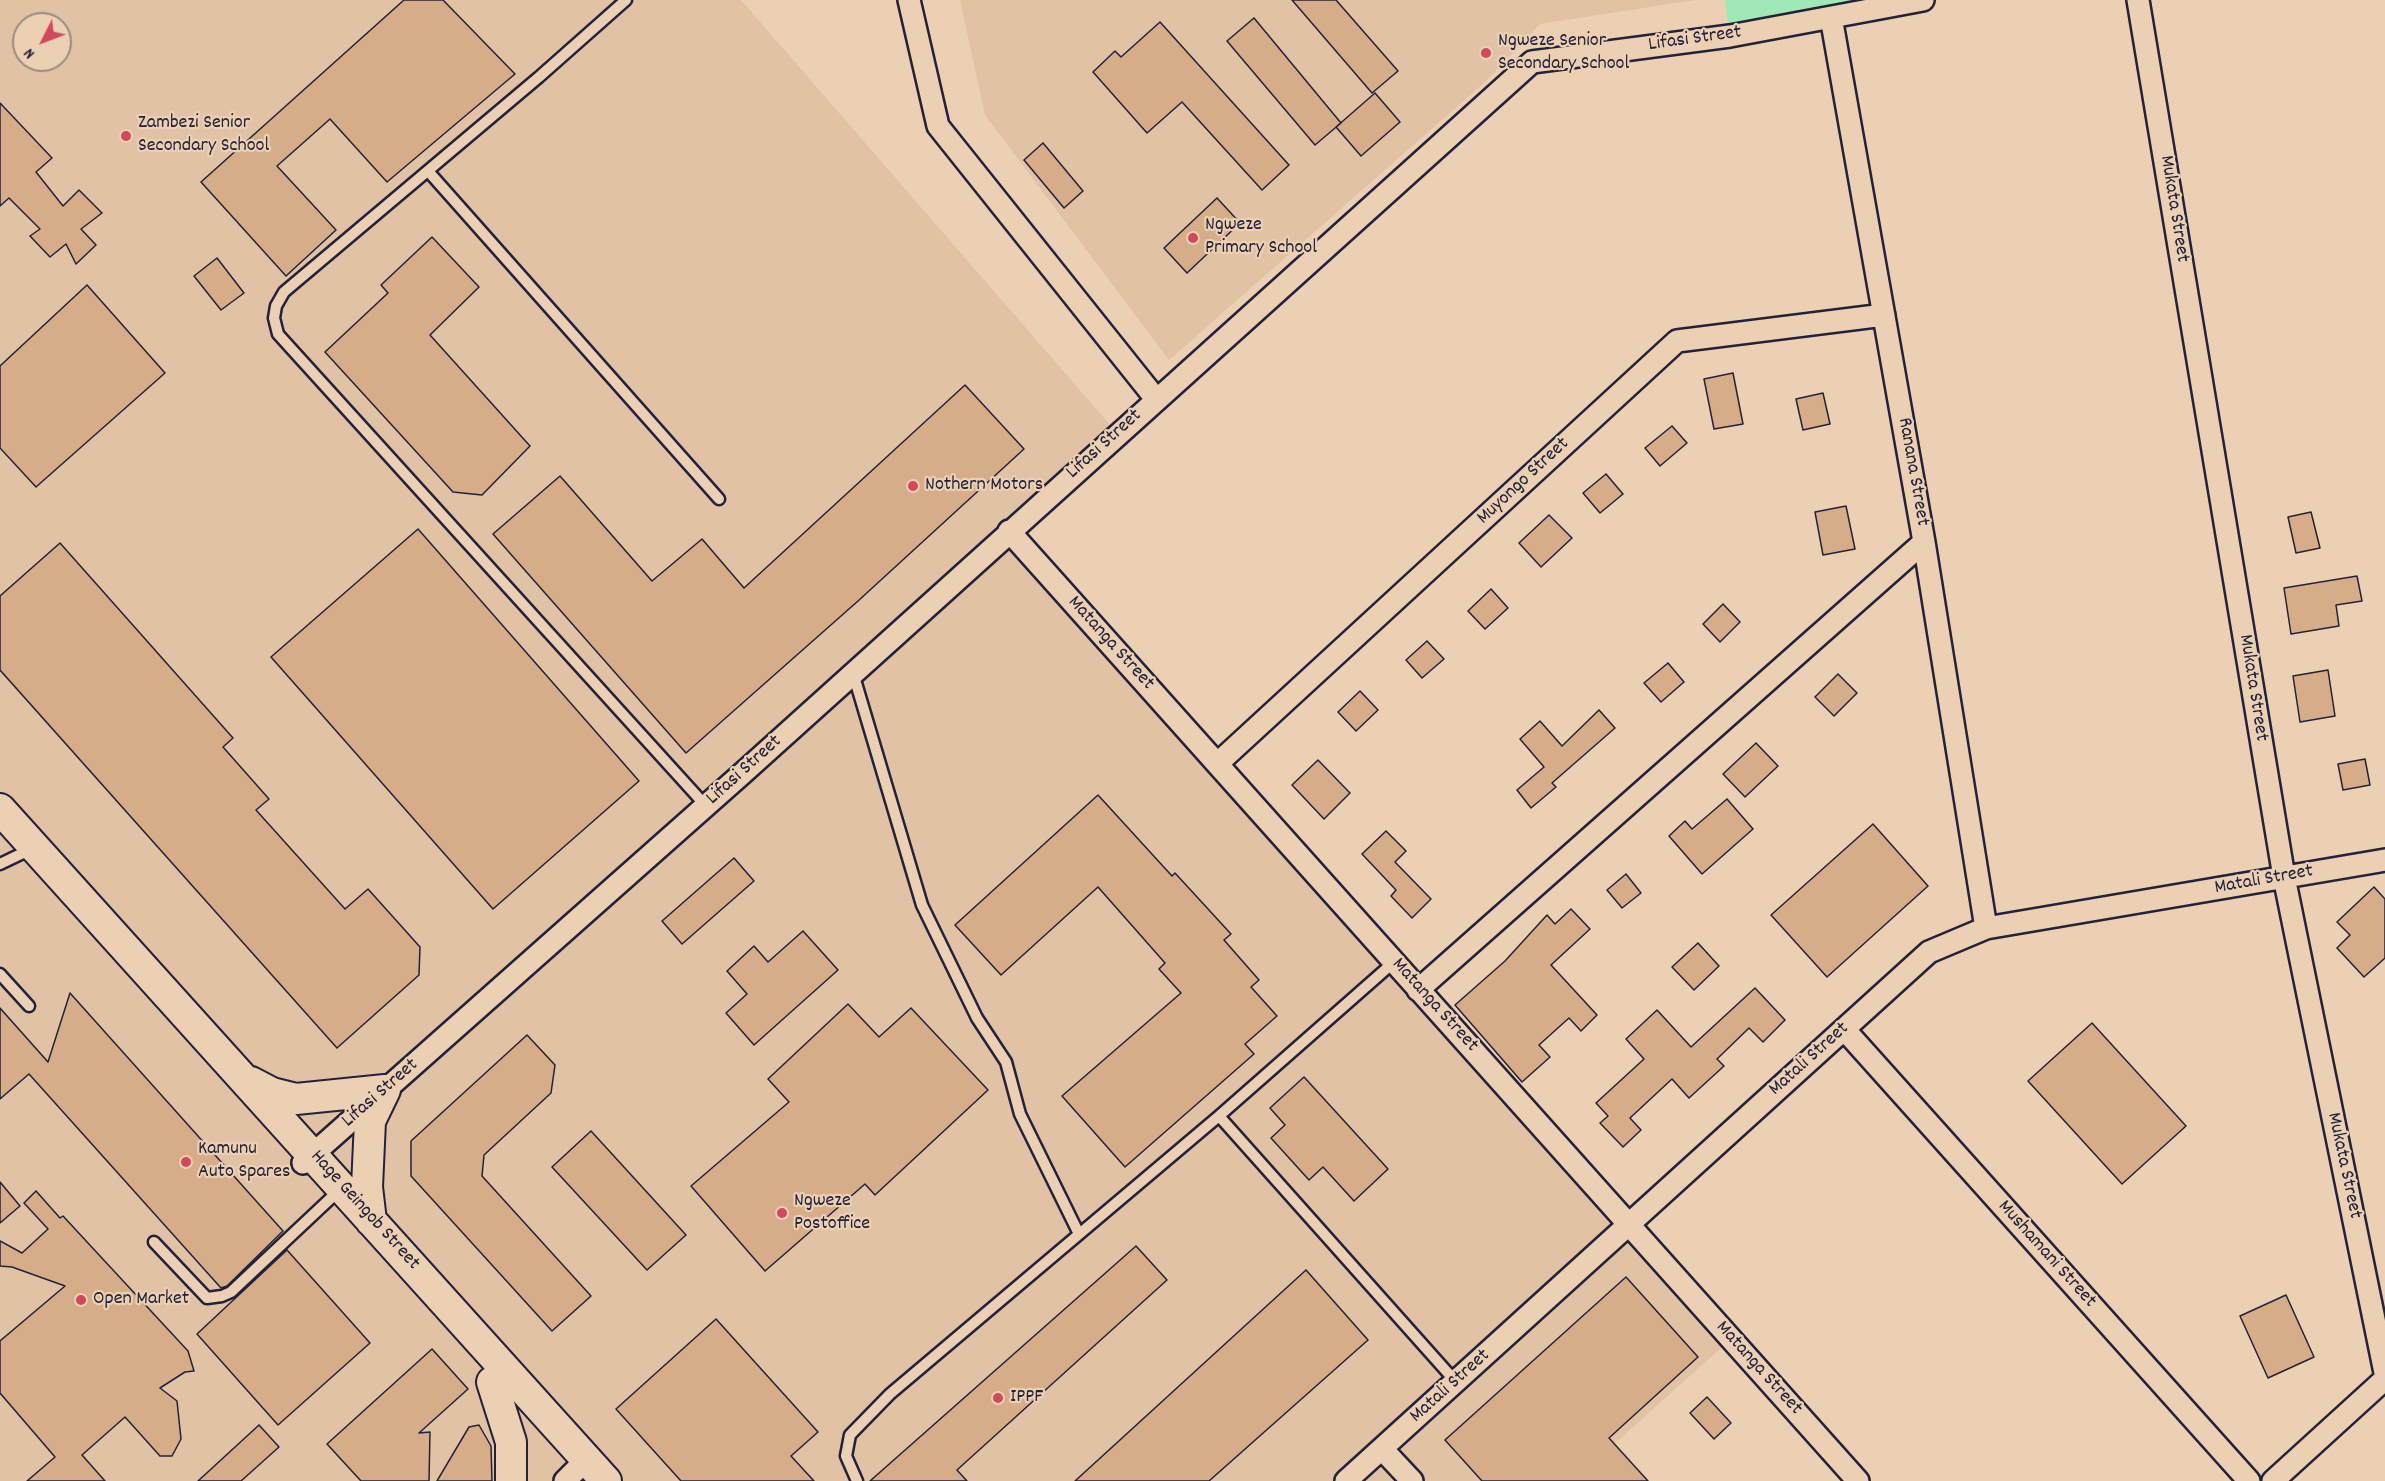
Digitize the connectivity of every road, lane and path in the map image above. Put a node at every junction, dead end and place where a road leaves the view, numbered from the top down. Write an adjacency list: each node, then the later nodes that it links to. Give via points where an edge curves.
1 (626, 0): 6 (lane)
2 (909, 0): 8 (street, via 938,126)
3 (1923, 0): 5 (street, Lifasi Street)
4 (2138, 0): 19 (street, Mukata Street)
5 (1831, 17): 7 (street, Ranana Street); 8 (street, Lifasi Street, via 1730,36 1532,62)
6 (428, 171): 9 (lane); 14 (lane, via 284,292 274,318 278,334)
7 (1884, 315): 11 (street, Ranana Street); 13 (street, Muyongo Street, via 1677,341)
8 (1156, 399): 10 (street, Lifasi Street)
9 (719, 498)
10 (1009, 531): 12 (street, Lifasi Street); 13 (street, Matanga Street)
11 (1924, 542): 20 (street, Ranana Street); 23 (street)
12 (853, 673): 14 (street, Lifasi Street); 33 (lane, via 922,905 977,1018 1006,1062 1020,1114)
13 (1217, 764): 21 (street, Matanga Street)
14 (706, 806): 27 (street, Lifasi Street)
15 (0, 809): 26 (street, Hage Geingob Street)
16 (0, 827): 17 (street, Hage Geingob Street)
17 (12, 859): 29 (street, Hage Geingob Street)
18 (2385, 860): 19 (street, Matali Street)
19 (2284, 877): 20 (street, Matali Street); 35 (street, Mukata Street)
20 (1986, 928): 25 (street, Matali Street, via 1929,952)
21 (1394, 962): 23 (street, Matanga Street); 28 (lane)
22 (0, 974): 24 (lane)
23 (1418, 990): 32 (street, Matanga Street)
24 (29, 1006)
25 (1844, 1029): 32 (street, Matali Street); 46 (street, Mushamani Street)
26 (245, 1080): 27 (street, via 296,1099); 29 (street, Hage Geingob Street)
27 (385, 1090): 29 (street, Lifasi Street); 31 (street, via 370,1121 367,1186)
28 (1220, 1116): 33 (lane); 38 (lane)
29 (307, 1159): 30 (street, Hage Geingob Street); 31 (street, Hage Geingob Street)
30 (332, 1197): 34 (lane, via 231,1292 222,1296 207,1298); 37 (street, Hage Geingob Street)
31 (371, 1221): 40 (street, Hage Geingob Street)
32 (1629, 1226): 38 (street, Matali Street); 45 (street, Matanga Street)
33 (1079, 1234): 42 (lane, via 890,1394 850,1435 846,1456)
34 (154, 1242)
35 (2385, 1373)
36 (2385, 1379): 47 (street)
37 (492, 1382): 40 (street, Hage Geingob Street); 41 (street, via 511,1442)
38 (1456, 1382): 39 (street, Matali Street)
39 (1383, 1449): 43 (street, Matali Street); 44 (street)
40 (581, 1475)
41 (511, 1481)
42 (856, 1481)
43 (1346, 1481)
44 (1412, 1481)
45 (1858, 1481)
46 (2249, 1481)
47 (2272, 1481)

